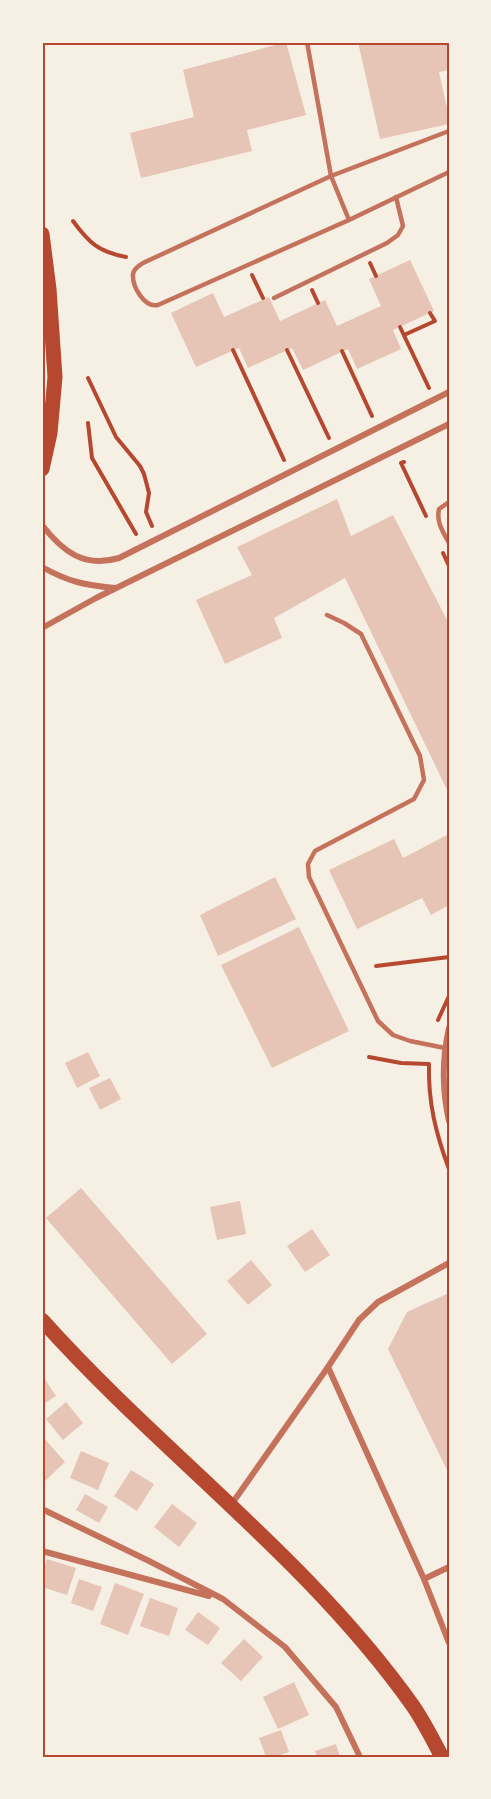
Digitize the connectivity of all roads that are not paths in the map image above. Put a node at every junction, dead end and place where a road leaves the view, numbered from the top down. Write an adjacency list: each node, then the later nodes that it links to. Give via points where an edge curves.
1 (307, 42): 4 (lane)
2 (449, 131): 4 (lane)
3 (449, 172): 5 (lane)
4 (331, 176): 6 (lane); 6 (lane, via 143,263 133,274 140,294 153,306)
5 (396, 197): 6 (lane); 8 (lane, via 403,226 398,235)
6 (349, 220)
7 (42, 234): 11 (main road, via 55,377)
8 (274, 298)
9 (449, 392): 13 (street, via 119,558 104,562 80,558 54,541)
10 (449, 424): 16 (street)
11 (42, 469)
12 (449, 502): 14 (lane, via 437,515)
13 (42, 525)
14 (449, 543)
15 (42, 567): 16 (street, via 83,585)
16 (115, 588): 18 (street)
17 (327, 615): 20 (lane, via 361,634 420,756 424,780 414,799 315,851 308,864 309,877 378,1021 393,1035)
18 (42, 628)
19 (449, 1028): 20 (street)
20 (445, 1048): 21 (street, via 443,1080)
21 (449, 1121)
22 (449, 1263): 24 (street, via 378,1302 358,1320)
23 (42, 1320): 25 (main road, via 85,1367)
24 (328, 1367): 25 (street); 29 (street)
25 (230, 1506): 33 (main road, via 357,1635 414,1707)
26 (42, 1509): 30 (street)
27 (42, 1551): 30 (street)
28 (449, 1567): 29 (street)
29 (424, 1579): 31 (street)
30 (223, 1599): 32 (street, via 285,1647 336,1707)
31 (449, 1643)
32 (360, 1757)
33 (442, 1757)

